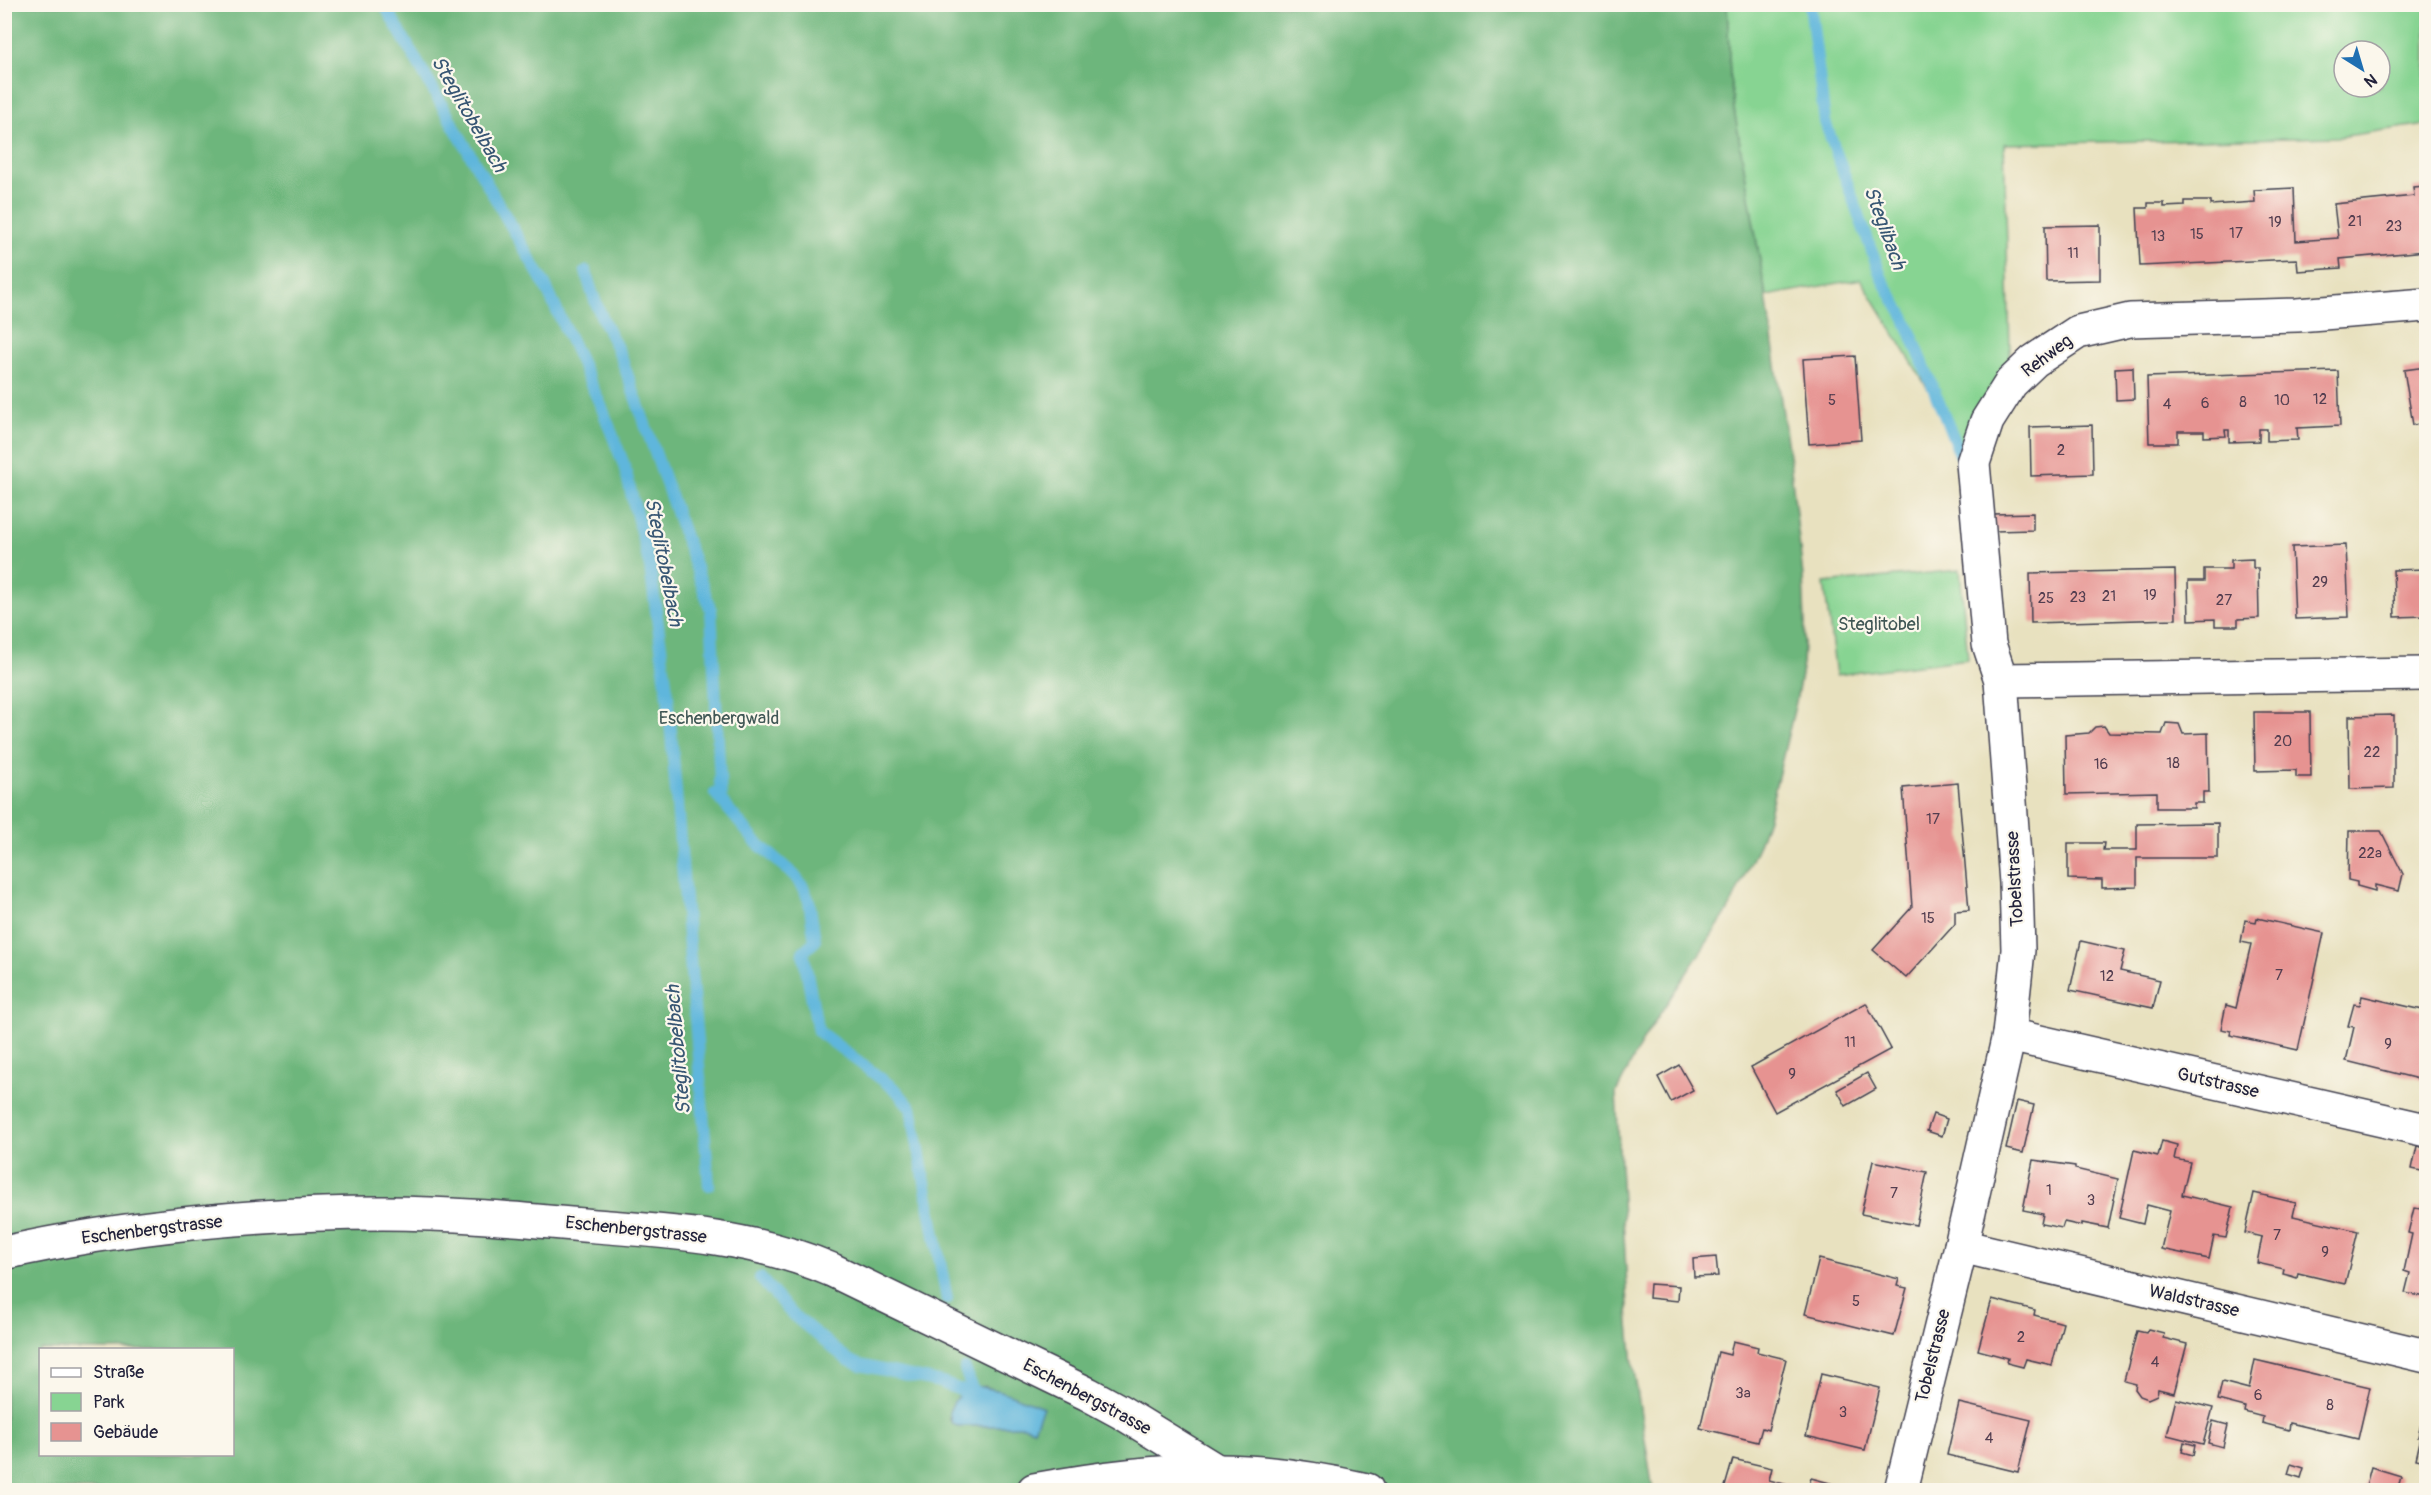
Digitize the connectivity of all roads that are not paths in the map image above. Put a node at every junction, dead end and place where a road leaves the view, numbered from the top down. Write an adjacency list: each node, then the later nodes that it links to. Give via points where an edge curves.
1 (2427, 305): 3 (street, Rehweg, via 2297,315 2130,320 2078,333 2034,361 2011,383 1987,421 1973,463 1989,644)
2 (2427, 674): 3 (street)
3 (2001, 680): 4 (street, Tobelstrasse, via 2018,950)
4 (2009, 1035): 5 (street, Gutstrasse); 6 (street, Tobelstrasse)
5 (2427, 1130)
6 (1961, 1246): 8 (street, Waldstrasse); 12 (street, Tobelstrasse)
7 (4, 1253): 9 (street, Eschenbergstrasse, via 234,1219 367,1213 540,1221 738,1242 793,1254 832,1270 1088,1394)
8 (2427, 1356)
9 (1217, 1471): 10 (street, via 1142,1475); 11 (street, via 1288,1476)
10 (1034, 1491)
11 (1367, 1491)
12 (1901, 1491)

